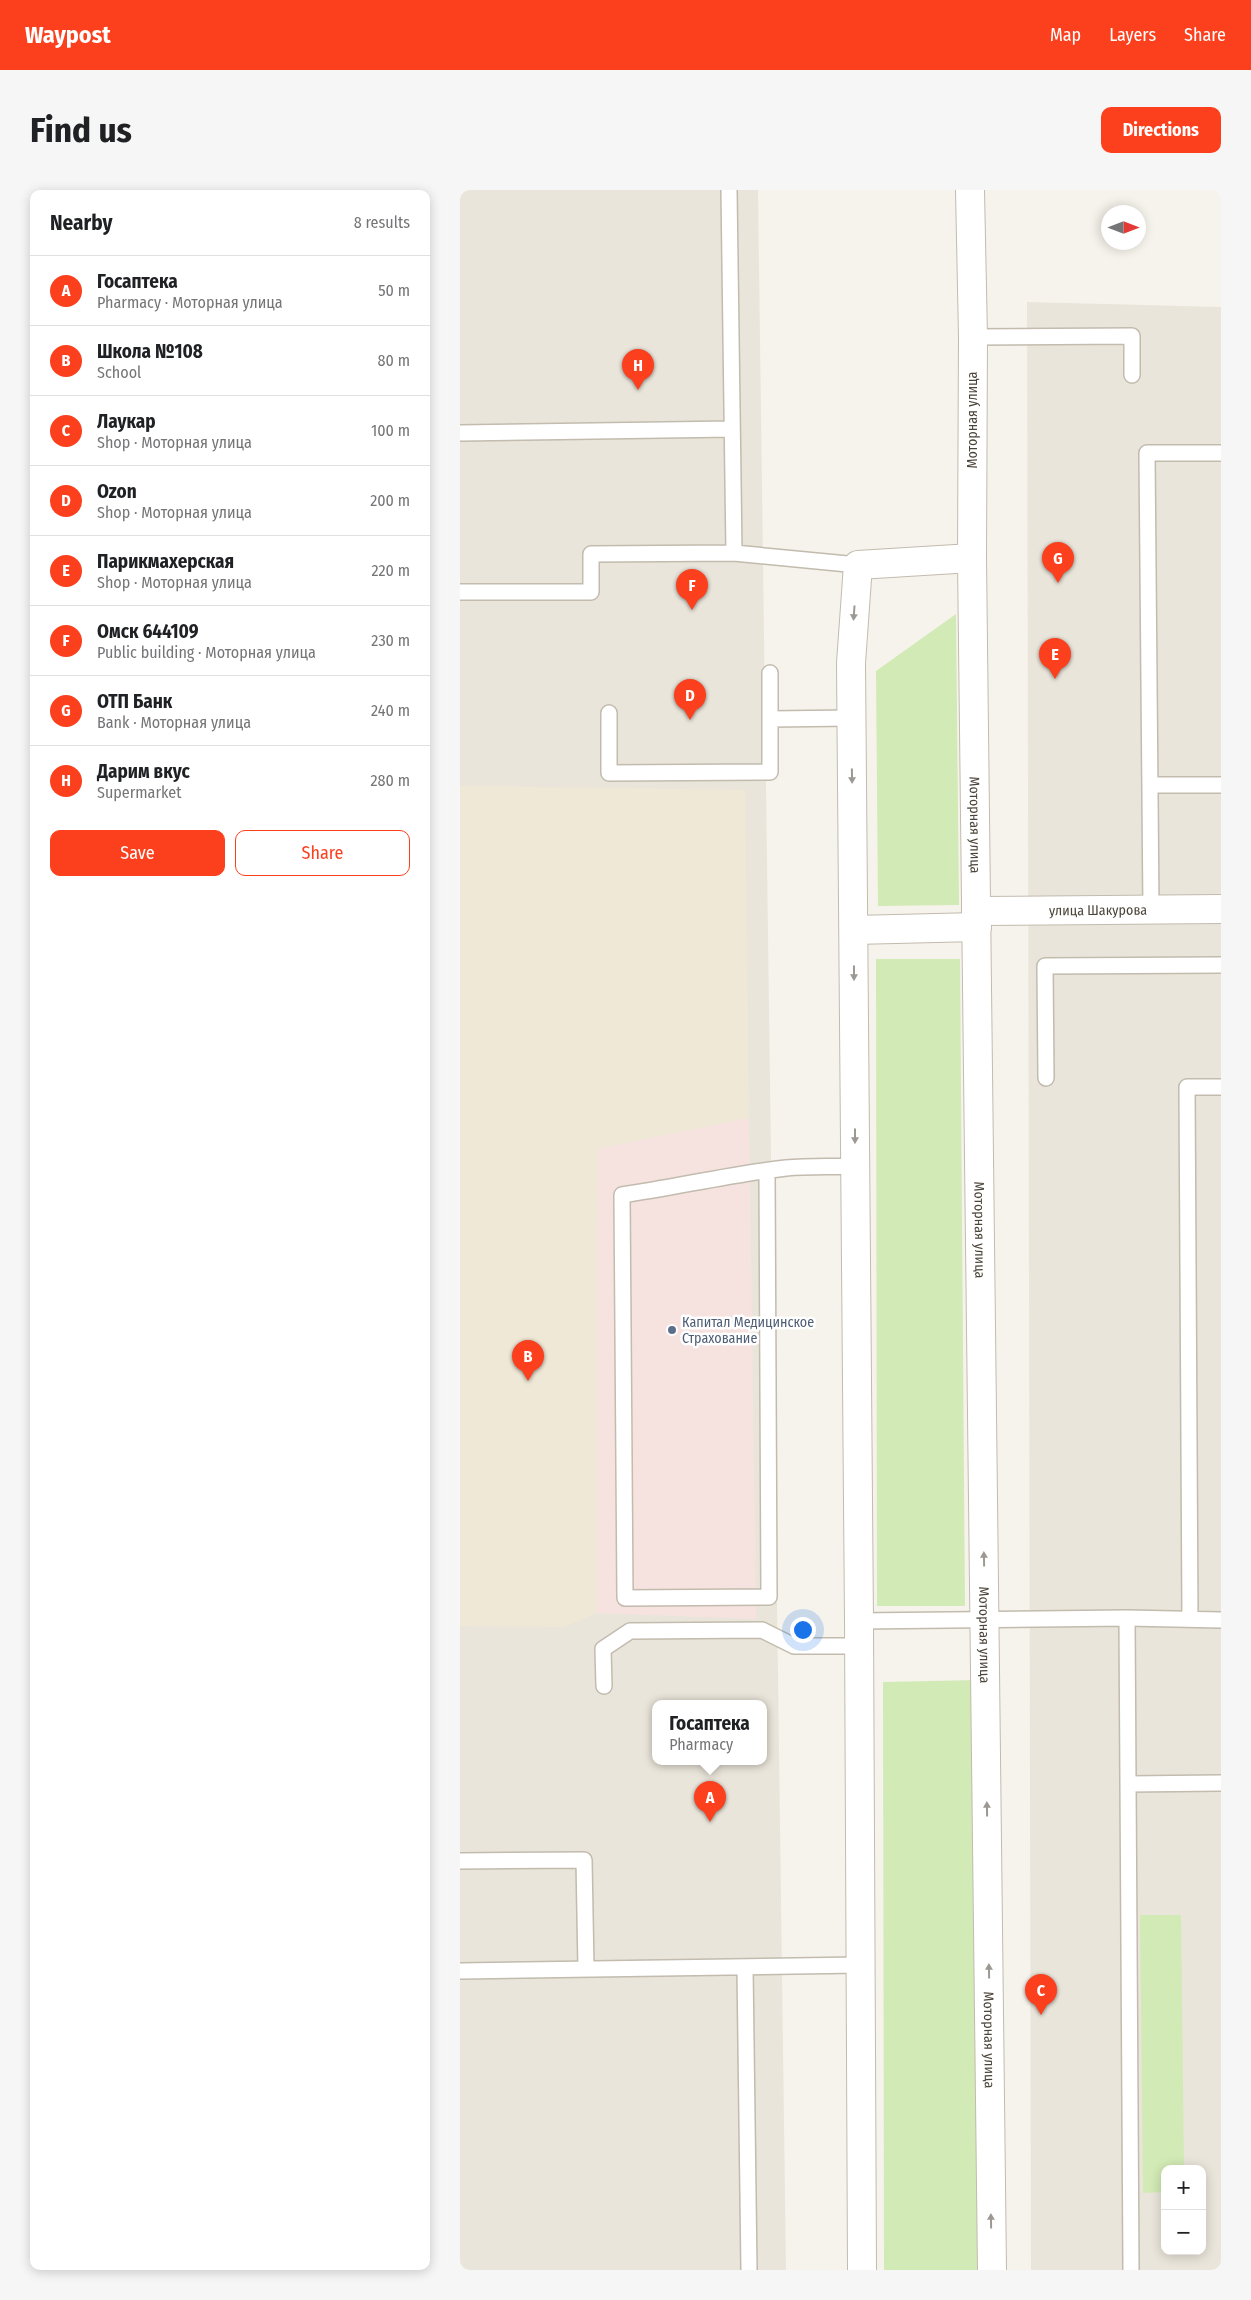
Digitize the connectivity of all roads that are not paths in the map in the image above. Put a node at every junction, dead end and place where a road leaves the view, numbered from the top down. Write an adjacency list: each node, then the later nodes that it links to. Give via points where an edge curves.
1 (729, 190): 5 (lane)
2 (970, 190): 3 (street, Моторная улица)
3 (973, 336): 4 (lane, via 1132,336); 9 (street, Моторная улица)
4 (1132, 375)
5 (732, 429): 6 (lane); 8 (lane)
6 (460, 433)
7 (1221, 453): 16 (lane, via 1148,454)
8 (734, 553): 10 (lane); 11 (lane, via 591,554 591,592)
9 (972, 558): 10 (street); 20 (street, Моторная улица)
10 (858, 565): 14 (street, one-way to 14, via 851,663)
11 (460, 592)
12 (770, 673): 15 (lane)
13 (609, 713): 15 (lane, via 609,773 770,772)
14 (852, 718): 15 (lane); 21 (street, one-way to 21)
15 (770, 719)
16 (1150, 785): 17 (lane); 19 (lane)
17 (1221, 785)
18 (1221, 909): 19 (street, улица Шакурова)
19 (1151, 910): 20 (street, улица Шакурова)
20 (977, 919): 21 (street, улица Шакурова); 29 (street, Моторная улица, one-way to 20)
21 (854, 930): 25 (street, one-way to 25)
22 (1221, 965): 23 (lane, via 1046,966)
23 (1046, 1078)
24 (1221, 1087): 28 (lane, via 1187,1087)
25 (855, 1166): 26 (lane, via 786,1168); 31 (street)
26 (767, 1172): 26 (lane, via 769,1597 625,1598 622,1195)
27 (1127, 1618): 28 (lane); 29 (lane); 34 (lane)
28 (1190, 1619): 30 (lane)
29 (984, 1620): 31 (lane); 42 (street, Моторная улица, one-way to 29)
30 (1221, 1620)
31 (859, 1634): 32 (lane, via 794,1646 762,1630 630,1631 603,1649); 36 (street)
32 (604, 1686)
33 (1221, 1783): 34 (lane)
34 (1128, 1784): 43 (lane)
35 (460, 1861): 38 (lane, via 584,1860)
36 (860, 1965): 37 (lane); 41 (street)
37 (745, 1967): 38 (lane); 40 (lane)
38 (586, 1969): 39 (lane)
39 (460, 1971)
40 (749, 2270)
41 (862, 2270)
42 (992, 2270)
43 (1131, 2270)

